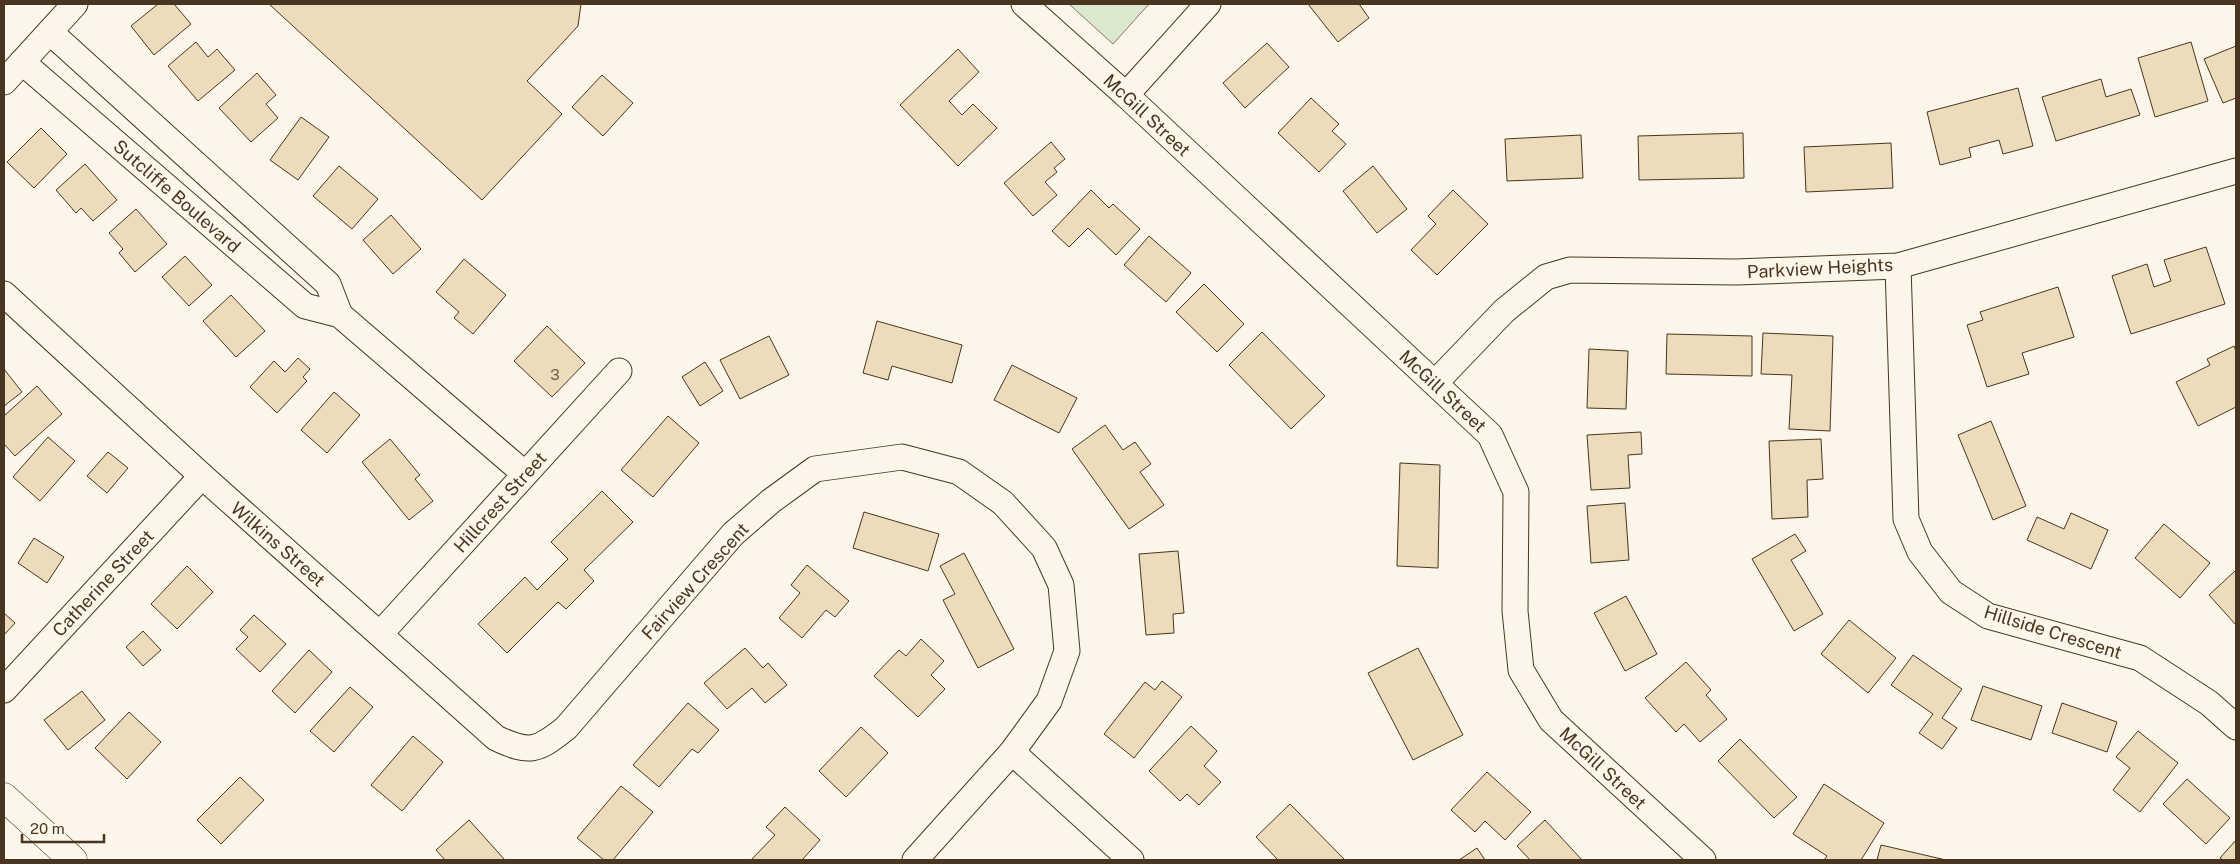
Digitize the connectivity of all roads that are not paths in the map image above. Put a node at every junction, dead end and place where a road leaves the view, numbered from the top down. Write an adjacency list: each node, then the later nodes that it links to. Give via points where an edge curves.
1 (75, 4): 4 (street)
2 (1024, 4): 7 (street, McGill Street)
3 (1208, 4): 7 (street)
4 (50, 32): 5 (street); 11 (street, Sutcliffe Boulevard, via 328,284)
5 (22, 62): 6 (street); 11 (street, Sutcliffe Boulevard, via 305,306)
6 (4, 82)
7 (1126, 95): 13 (street, McGill Street)
8 (2236, 171): 9 (street, Parkview Heights)
9 (1898, 266): 13 (street, Parkview Heights, via 1736,272 1570,270 1546,277 1504,312); 18 (street, Hillside Crescent, via 1906,519 1920,552 1951,592 1988,616 2140,658 2209,702)
10 (4, 294): 15 (street, Wilkins Street)
11 (340, 315): 14 (street, Sutcliffe Boulevard)
12 (619, 371): 14 (street, Hillcrest Street)
13 (1435, 383): 25 (street, McGill Street, via 1490,435 1516,492 1515,611 1521,670 1551,720)
14 (525, 474): 16 (street, Hillcrest Street)
15 (202, 476): 16 (street, Wilkins Street); 17 (street, Catherine Street)
16 (380, 634): 19 (street, Wilkins Street, via 496,738 525,750 545,744)
17 (4, 690)
18 (2236, 727)
19 (566, 728): 20 (street, Fairview Crescent, via 733,534 771,501 815,469 902,457 959,472 1003,503 1044,548 1061,585 1067,651 1049,702)
20 (1012, 752): 23 (street, Fairview Crescent); 24 (street)
21 (4, 797): 22 (main road)
22 (73, 860)
23 (915, 860)
24 (1131, 860)
25 (1703, 860)

